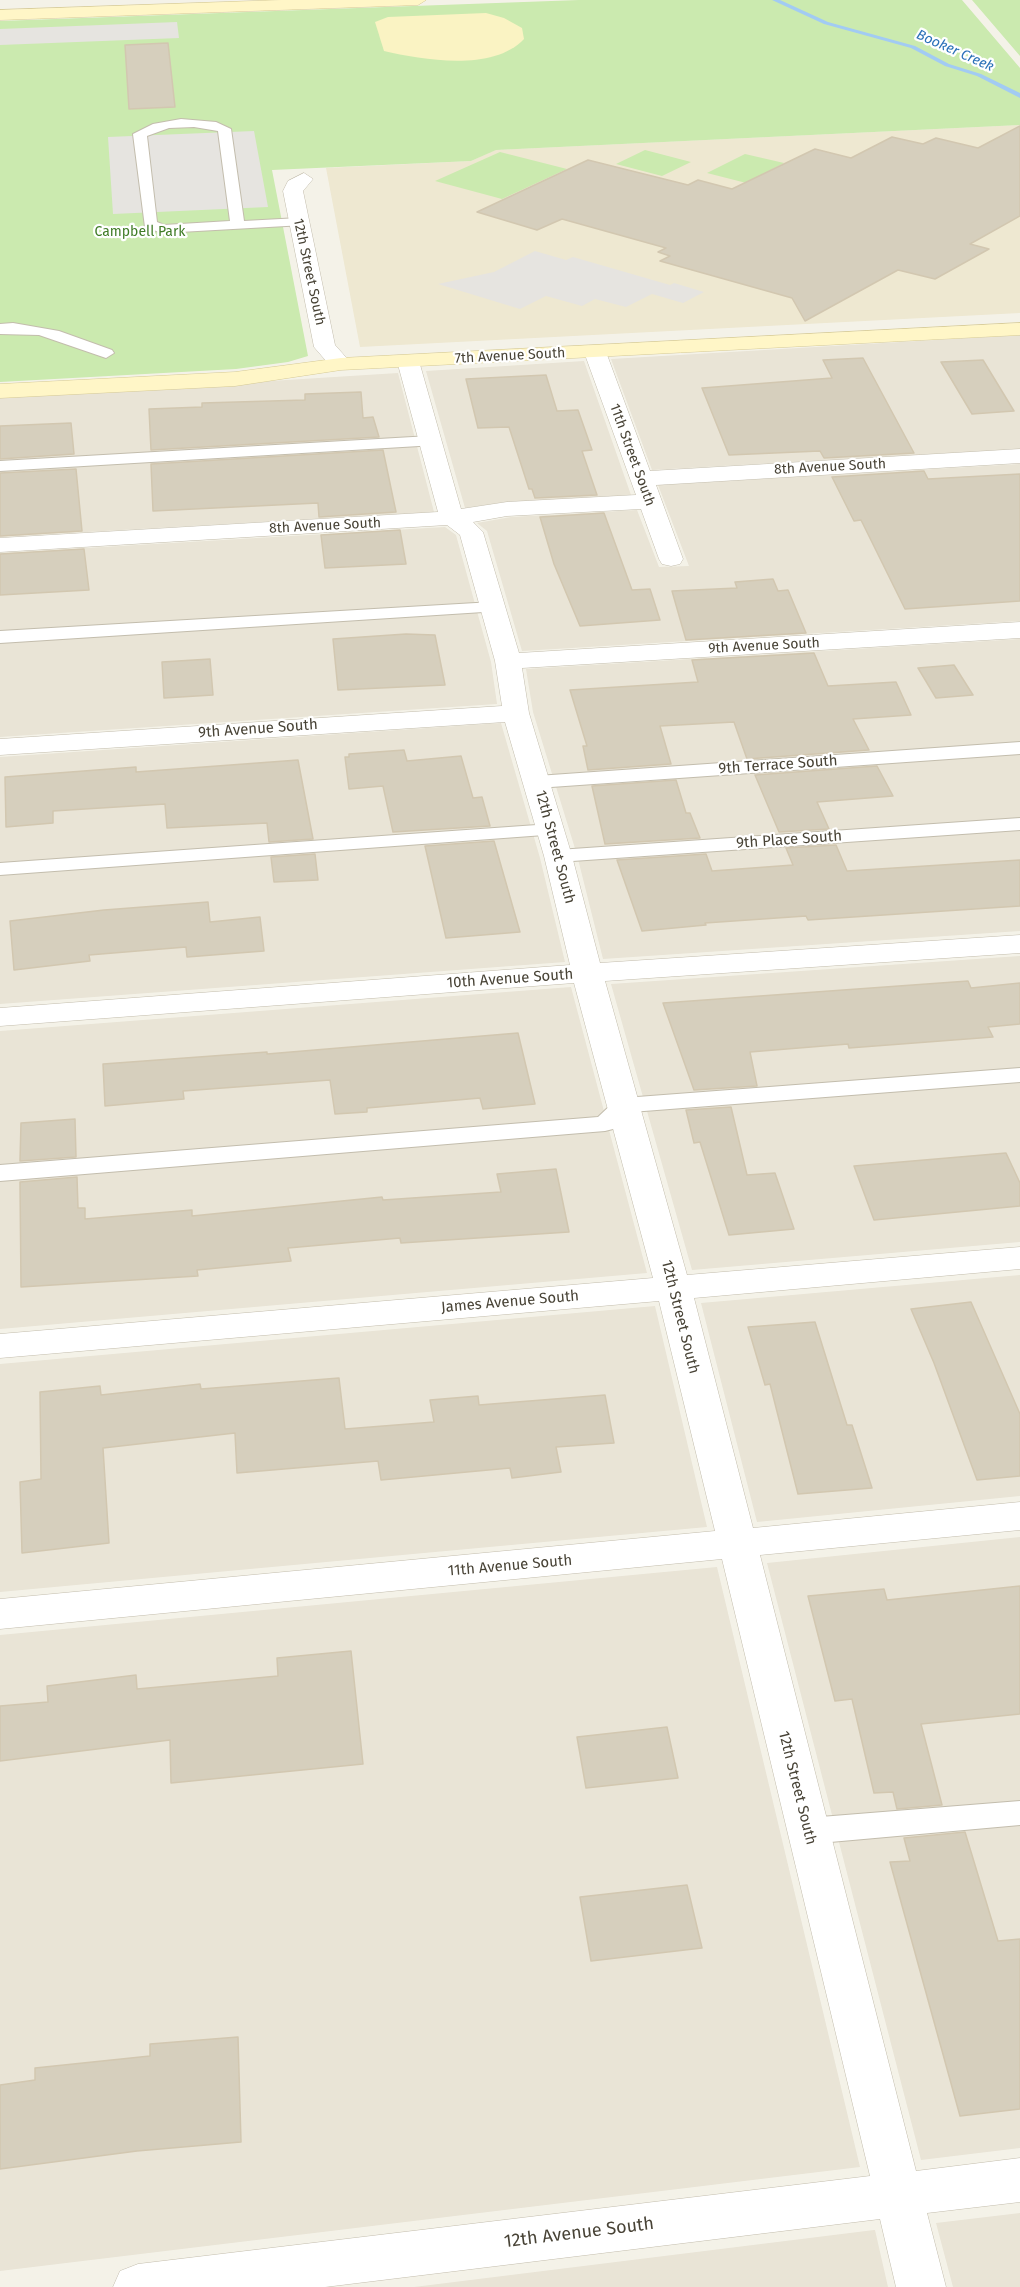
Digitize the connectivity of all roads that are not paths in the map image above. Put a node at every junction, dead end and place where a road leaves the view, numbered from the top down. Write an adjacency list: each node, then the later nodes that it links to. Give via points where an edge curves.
1 (418, 0): 2 (street)
2 (0, 15)
3 (304, 179): 4 (street, 12th Street South, via 292,191)
4 (298, 222): 5 (lane); 11 (street, 12th Street South, via 325,347)
5 (238, 225): 5 (lane, via 162,229 150,225 140,134 162,126 206,124 224,129)
6 (0, 329): 9 (lane, via 25,328)
7 (1020, 329): 8 (street, 7th Avenue South)
8 (595, 352): 10 (street, 7th Avenue South); 16 (street, 11th Street South)
9 (106, 353)
10 (408, 361): 11 (street, 7th Avenue South); 13 (street, 12th Street South)
11 (341, 364): 12 (street, 7th Avenue South, via 235,379)
12 (0, 391)
13 (430, 441): 15 (lane); 18 (street, 12th Street South)
14 (1020, 456): 16 (street, 8th Avenue South)
15 (0, 466)
16 (640, 478): 17 (street, 11th Street South)
17 (649, 501): 18 (street, 8th Avenue South, via 507,509); 20 (street, 11th Street South)
18 (452, 518): 19 (street, 8th Avenue South); 21 (street, 12th Street South, via 471,532)
19 (0, 545)
20 (671, 559)
21 (492, 607): 23 (lane); 24 (street, 12th Street South)
22 (1020, 630): 24 (street, 9th Avenue South)
23 (0, 637)
24 (508, 661): 25 (street, 12th Street South)
25 (516, 713): 26 (street, 9th Avenue South); 28 (street, 12th Street South)
26 (0, 747)
27 (1020, 748): 28 (lane, 9th Terrace South)
28 (537, 782): 30 (street, 12th Street South)
29 (1020, 824): 30 (lane, 9th Place South)
30 (554, 843): 31 (lane, 9th Place South); 33 (street, 12th Street South)
31 (0, 869)
32 (1020, 944): 33 (street, 10th Avenue South)
33 (587, 973): 34 (street, 10th Avenue South); 36 (street, 12th Street South)
34 (0, 1017)
35 (1020, 1075): 36 (lane)
36 (624, 1106): 37 (lane, via 604,1124); 39 (street, 12th Street South)
37 (0, 1173)
38 (1020, 1258): 39 (street, James Avenue South)
39 (674, 1288): 40 (street, James Avenue South); 42 (street, 12th Street South)
40 (0, 1346)
41 (1020, 1516): 42 (street, 11th Avenue South)
42 (737, 1545): 43 (street, 11th Avenue South); 45 (street, 12th Street South)
43 (0, 1614)
44 (1020, 1813): 45 (lane)
45 (808, 1831): 47 (street, 12th Street South)
46 (1020, 2180): 47 (street, 12th Avenue South)
47 (897, 2195): 48 (street, 12th Avenue South); 49 (street, 12th Street South)
48 (138, 2287)
49 (921, 2287)

